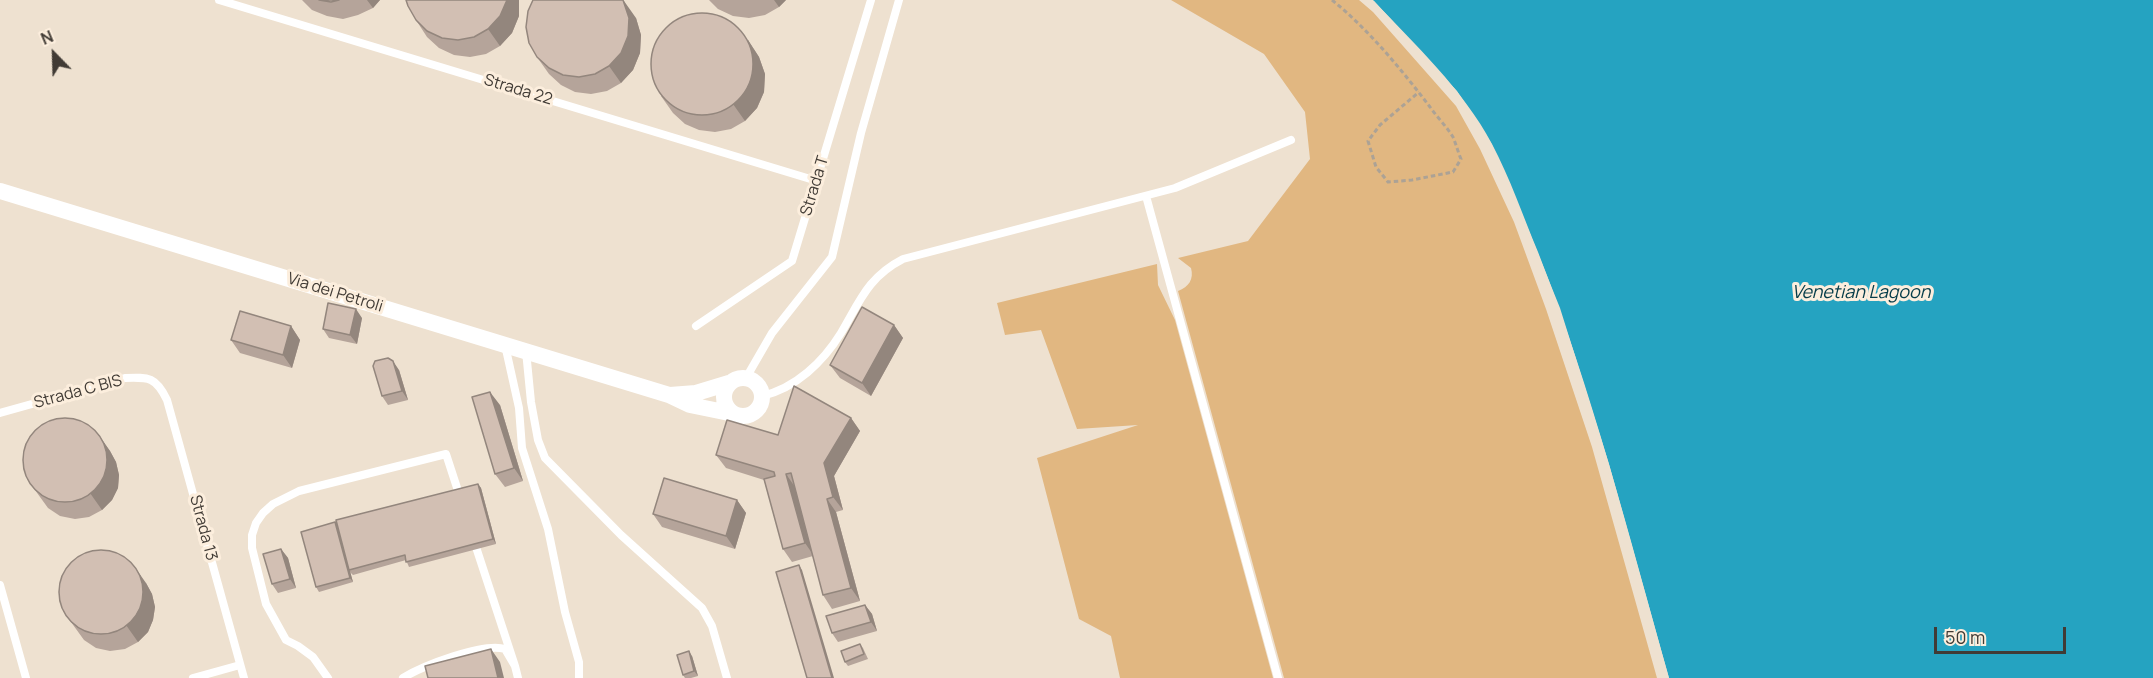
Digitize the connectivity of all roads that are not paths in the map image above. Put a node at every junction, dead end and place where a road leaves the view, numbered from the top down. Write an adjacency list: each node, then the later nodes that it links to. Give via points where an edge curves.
1 (219, 0): 5 (lane, Strada 22)
2 (871, 0): 5 (lane, Strada T)
3 (898, 0): 11 (lane, via 861,132 832,257 772,333)
4 (1292, 140): 7 (lane)
5 (817, 181): 8 (lane, Strada T, via 792,261)
6 (0, 191): 9 (street, Via dei Petroli)
7 (1146, 196): 15 (lane, via 894,264 868,286 840,334 807,374 782,390); 31 (lane)
8 (696, 326)
9 (505, 345): 10 (street, Via dei Petroli); 29 (lane, via 519,408 522,448 548,529 579,662)
10 (526, 351): 14 (street, Via dei Petroli); 30 (lane, via 531,402 545,458 621,535 702,608 712,626)
11 (746, 378): 13 (street); 15 (street, via 758,384)
12 (155, 382): 16 (lane, Strada C BIS, via 147,377 125,378); 21 (lane, Strada 13, via 167,400)
13 (729, 383): 14 (street, Via dei Petroli, via 696,393); 17 (street, via 724,400)
14 (669, 395): 17 (street, Via dei Petroli, via 690,405)
15 (762, 396): 17 (street, via 753,413)
16 (0, 413)
17 (734, 414)
18 (464, 510): 26 (lane, via 446,454 299,491 263,513 254,529 252,548 266,604 286,640 313,657)
19 (471, 532): 22 (lane)
20 (0, 585): 23 (lane)
21 (240, 665): 24 (lane); 25 (lane, Strada 13)
22 (514, 666): 27 (lane, via 505,649 492,648 436,662); 28 (lane)
23 (26, 678)
24 (193, 678)
25 (244, 678)
26 (328, 678)
27 (403, 678)
28 (518, 678)
29 (579, 678)
30 (727, 678)
31 (1278, 678)

